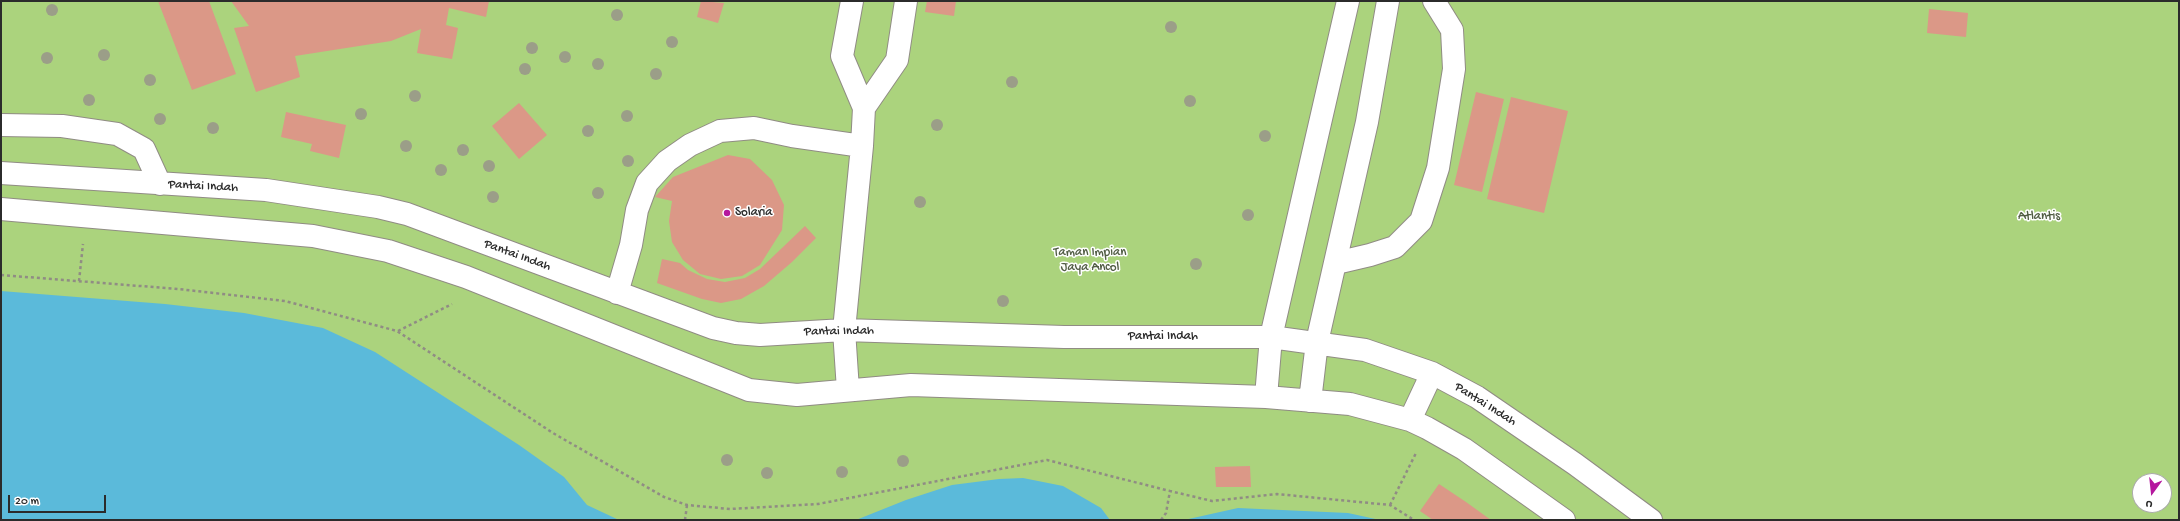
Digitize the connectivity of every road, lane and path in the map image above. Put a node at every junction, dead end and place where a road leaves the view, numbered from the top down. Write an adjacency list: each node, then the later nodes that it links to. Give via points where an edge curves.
1 (852, 1): 6 (street, via 842,56)
2 (906, 1): 6 (street, via 897,60)
3 (1348, 1): 20 (street)
4 (1388, 1): 13 (street, via 1367,122)
5 (1434, 1): 13 (street, via 1452,30 1454,69 1438,168 1421,221 1395,247)
6 (864, 108): 8 (street)
7 (1, 125): 10 (street, via 62,126 117,134 144,149)
8 (862, 146): 17 (street, via 754,128 720,131 690,145 666,162 647,183 637,210 631,245); 18 (street)
9 (1, 173): 10 (street, Pantai Indah)
10 (160, 184): 17 (street, Pantai Indah, via 266,190 378,207 407,214)
11 (1, 209): 12 (street)
12 (86, 216): 15 (street, via 313,236 388,251); 16 (path)
13 (1336, 262): 21 (street)
14 (1, 275): 16 (path)
15 (466, 277): 19 (path, via 460,300); 23 (street, via 749,390 797,395)
16 (79, 281): 19 (path, via 285,301)
17 (617, 293): 18 (street, Pantai Indah, via 713,328 736,333 760,335)
18 (844, 330): 20 (street, Pantai Indah, via 1064,337); 23 (street)
19 (397, 331): 29 (path, via 553,433 664,497)
20 (1271, 337): 21 (street, Pantai Indah); 24 (street)
21 (1317, 342): 22 (street, Pantai Indah, via 1365,350); 25 (street)
22 (1432, 373): 26 (street); 35 (street, Pantai Indah, via 1483,402 1575,464)
23 (848, 390): 24 (street, via 911,385)
24 (1266, 397): 25 (street)
25 (1310, 401): 26 (street, via 1350,404)
26 (1410, 420): 34 (street, via 1464,449)
27 (1417, 450): 30 (path)
28 (1170, 491): 29 (path, via 1047,460 818,504 730,509); 30 (path, via 1212,501 1277,494); 32 (path, via 1166,513)
29 (687, 505): 31 (path)
30 (1390, 505): 33 (path)
31 (685, 520)
32 (1161, 520)
33 (1414, 520)
34 (1564, 520)
35 (1651, 520)

